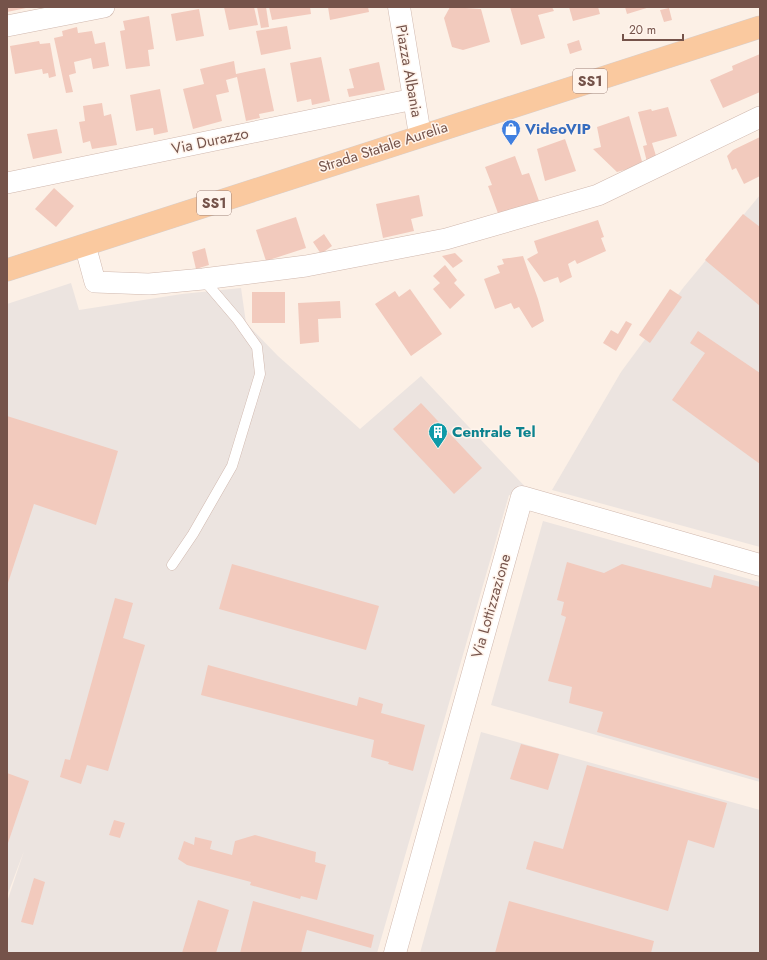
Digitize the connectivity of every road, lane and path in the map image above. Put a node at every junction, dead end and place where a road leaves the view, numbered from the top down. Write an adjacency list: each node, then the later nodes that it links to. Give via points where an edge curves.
1 (104, 7): 3 (street)
2 (399, 7): 5 (street, Piazza Albania)
3 (7, 26)
4 (760, 27): 7 (main road, Strada Statale Aurelia / SS1)
5 (414, 99): 7 (street, Piazza Albania); 8 (street, Via Durazzo)
6 (760, 117): 11 (street, via 598,194 529,216 446,239 306,266)
7 (420, 135): 9 (main road, Strada Statale Aurelia / SS1)
8 (7, 183)
9 (85, 245): 10 (main road, Strada Statale Aurelia / SS1); 11 (street, via 95,282 149,284)
10 (7, 270)
11 (203, 279): 13 (lane, via 257,347 260,374 232,466)
12 (760, 564): 14 (street, Via Lottizzazione, via 522,497)
13 (172, 566)
14 (394, 953)

